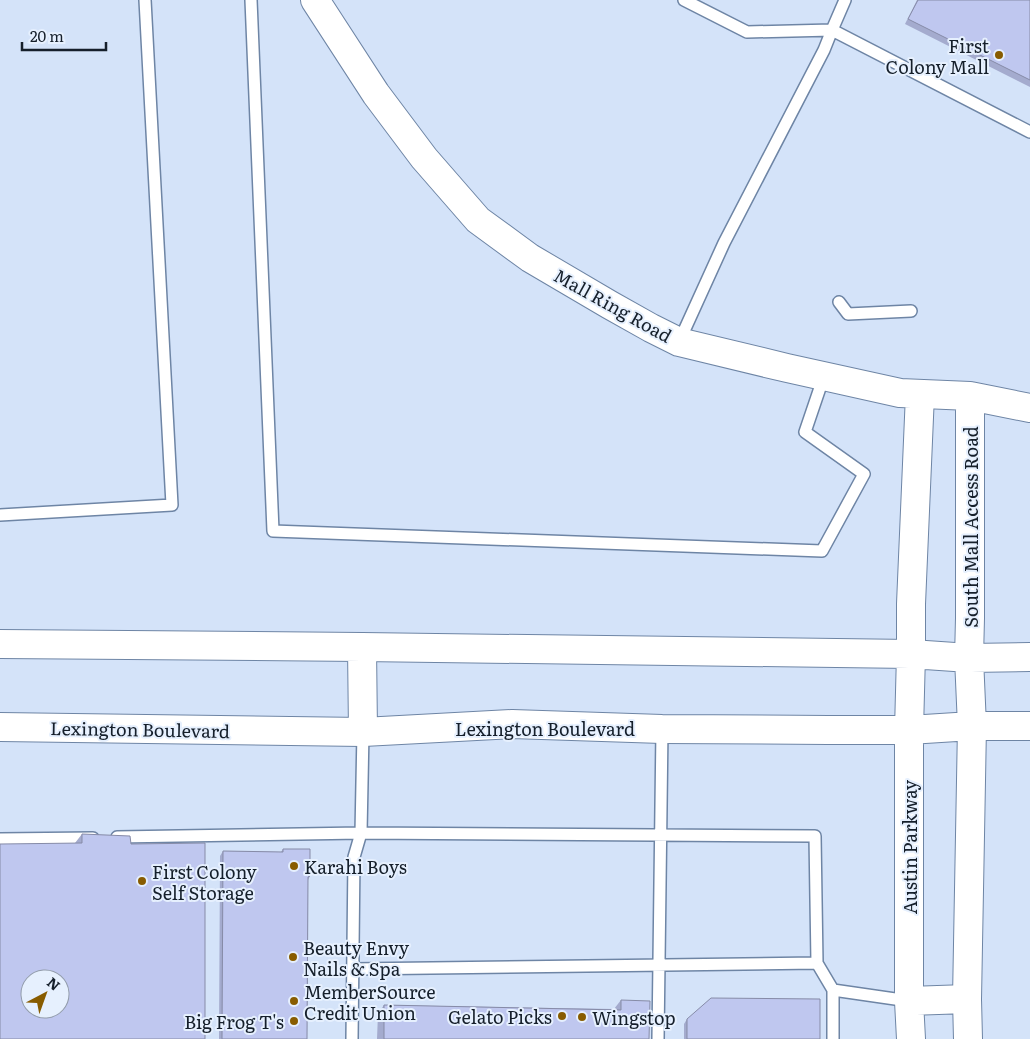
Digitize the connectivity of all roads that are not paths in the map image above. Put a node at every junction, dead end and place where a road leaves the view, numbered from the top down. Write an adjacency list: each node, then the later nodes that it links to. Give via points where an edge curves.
1 (145, 0): 15 (lane, via 172,505)
2 (251, 0): 11 (lane, via 273,531 822,551 864,474 804,432)
3 (315, 0): 10 (main road, Mall Ring Road, via 376,94 424,158 478,220 530,258)
4 (684, 0): 6 (lane, via 747,32)
5 (845, 0): 6 (lane)
6 (832, 30): 7 (lane); 10 (lane, via 724,243)
7 (1030, 132)
8 (839, 302): 9 (lane, via 848,314)
9 (911, 311)
10 (679, 342): 11 (main road, Mall Ring Road)
11 (824, 376): 12 (main road, Mall Ring Road, via 900,393)
12 (920, 394): 13 (main road, Mall Ring Road); 18 (main road)
13 (970, 396): 14 (main road, Mall Ring Road); 20 (main road, South Mall Access Road)
14 (1030, 408)
15 (0, 515)
16 (0, 644): 17 (main road)
17 (362, 647): 18 (main road); 26 (main road)
18 (911, 654): 20 (main road); 25 (main road, Austin Parkway)
19 (1030, 657): 20 (main road)
20 (969, 658): 21 (main road)
21 (972, 726): 22 (main road, Lexington Boulevard); 25 (main road, Lexington Boulevard); 34 (main road)
22 (1030, 726)
23 (0, 727): 26 (main road, Lexington Boulevard)
24 (662, 729): 25 (main road, Lexington Boulevard); 26 (main road, Lexington Boulevard, via 512,724); 28 (lane)
25 (909, 730): 35 (main road, Austin Parkway)
26 (363, 732): 27 (lane)
27 (361, 833): 28 (lane); 29 (lane); 32 (lane, via 354,857)
28 (661, 836): 30 (lane, via 815,836); 31 (lane)
29 (0, 839)
30 (817, 963): 31 (lane); 33 (lane)
31 (659, 965): 32 (lane); 37 (lane)
32 (353, 969): 36 (lane)
33 (833, 990): 35 (lane); 38 (lane)
34 (967, 999): 35 (main road); 40 (main road)
35 (909, 1001): 39 (main road, Austin Parkway)
36 (352, 1039)
37 (658, 1039)
38 (833, 1039)
39 (911, 1039)
40 (968, 1039)

